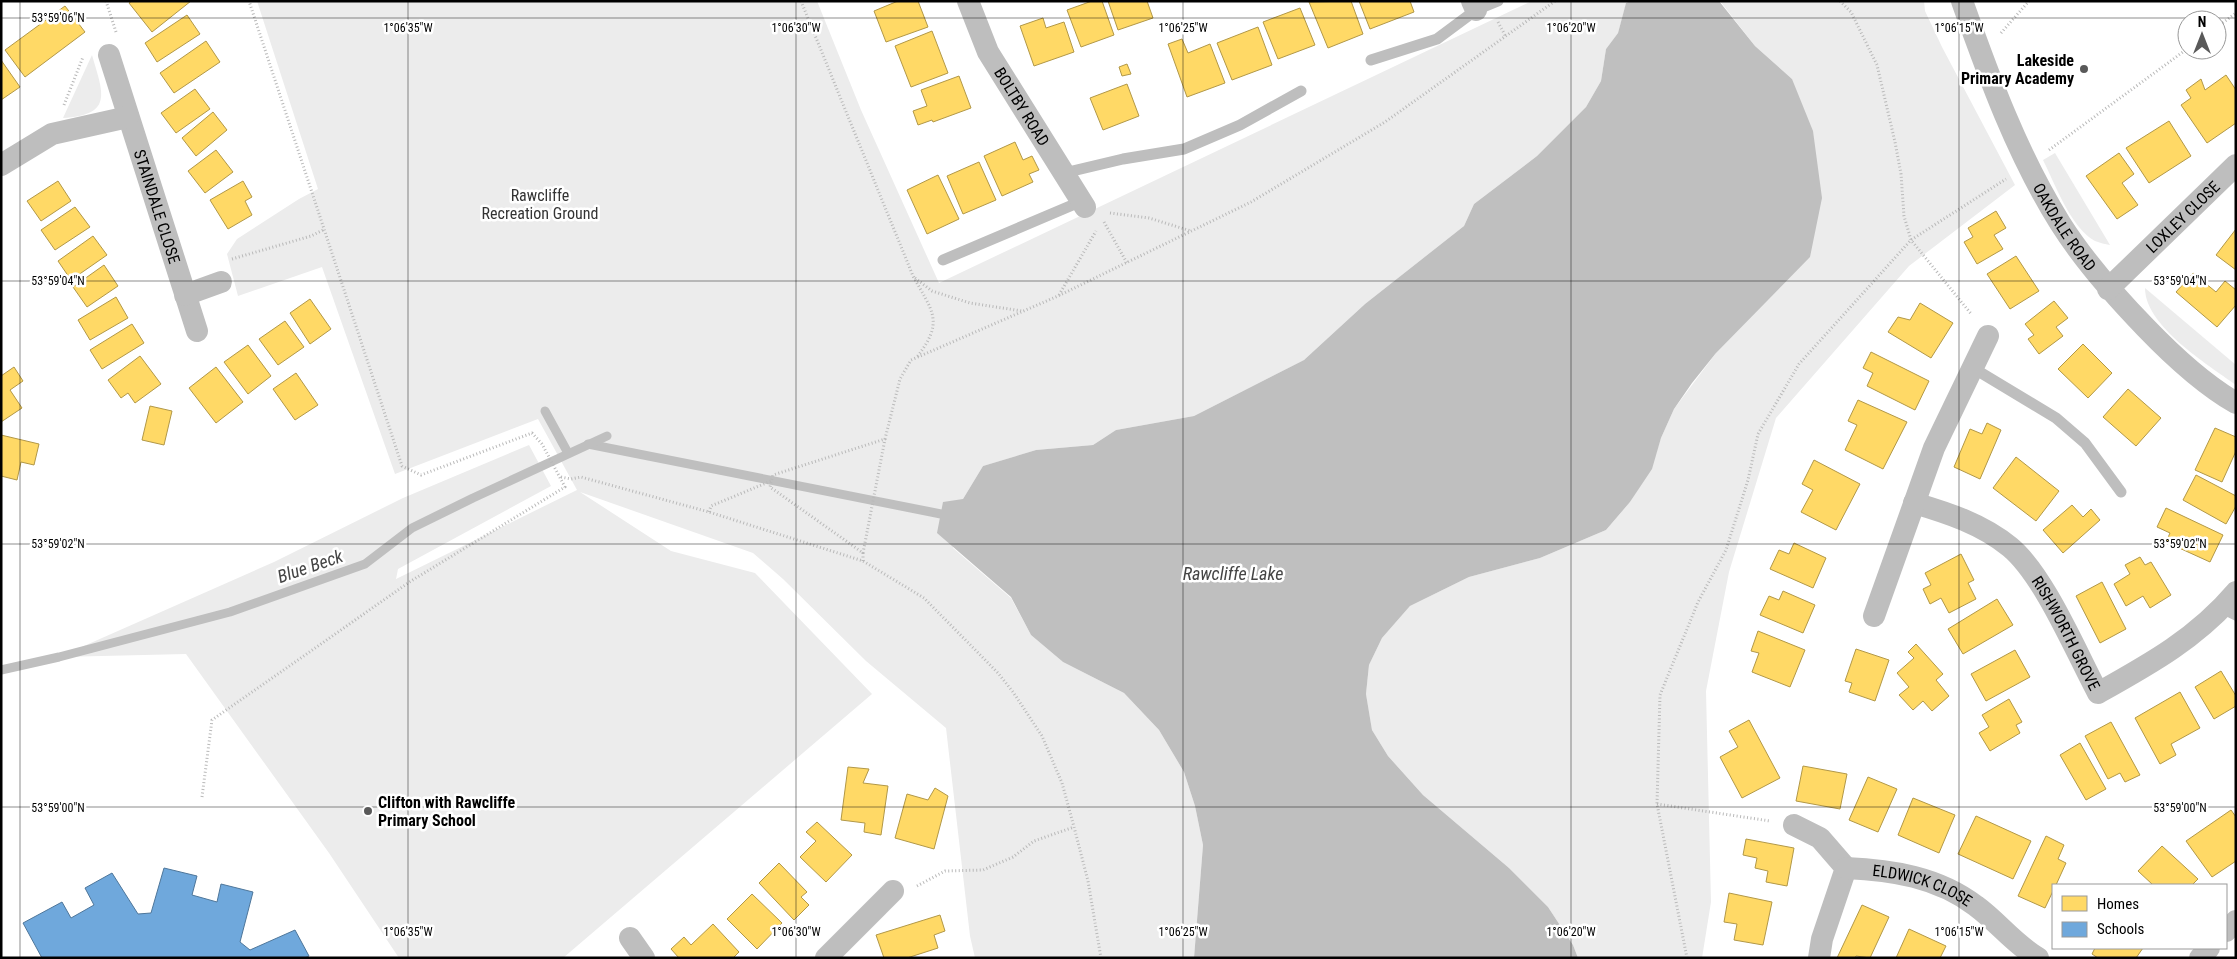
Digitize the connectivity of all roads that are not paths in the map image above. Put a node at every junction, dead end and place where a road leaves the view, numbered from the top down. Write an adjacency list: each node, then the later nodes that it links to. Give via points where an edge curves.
1 (968, 1): 11 (street, BOLTBY ROAD, via 988,52)
2 (1498, 1): 4 (lane)
3 (1962, 1): 15 (street, OAKDALE ROAD, via 2027,166 2060,224)
4 (1474, 6): 6 (lane, via 1436,39)
5 (109, 55): 8 (street, STAINDALE CLOSE)
6 (1371, 60)
7 (1301, 91): 11 (lane, via 1240,125 1184,149)
8 (128, 117): 9 (street, via 52,134); 16 (street, STAINDALE CLOSE)
9 (1, 165)
10 (2234, 170): 15 (street, LOXLEY CLOSE)
11 (1064, 173): 12 (street, BOLTBY ROAD)
12 (1089, 206): 13 (lane)
13 (943, 260)
14 (221, 282): 16 (street)
15 (2108, 289): 20 (street, OAKDALE ROAD, via 2162,344 2205,382)
16 (185, 295): 17 (street, STAINDALE CLOSE)
17 (197, 331)
18 (1988, 336): 19 (street)
19 (1973, 368): 21 (lane, via 2056,418 2085,443); 22 (street, via 1934,448)
20 (2236, 403)
21 (2121, 492)
22 (1914, 503): 23 (street, RISHWORTH GROVE, via 1981,527 2011,547 2044,591 2098,693 2181,644); 24 (street)
23 (2231, 605)
24 (1874, 616)
25 (1794, 825): 26 (street, via 1820,838)
26 (1846, 868): 33 (street, via 1822,939); 34 (street, ELDWICK CLOSE, via 1920,878 1953,891 1977,906)
27 (893, 891): 32 (street)
28 (2236, 921): 29 (street)
29 (2227, 930)
30 (630, 938): 31 (street)
31 (644, 958)
32 (826, 958)
33 (1819, 958)
34 (2038, 958)

